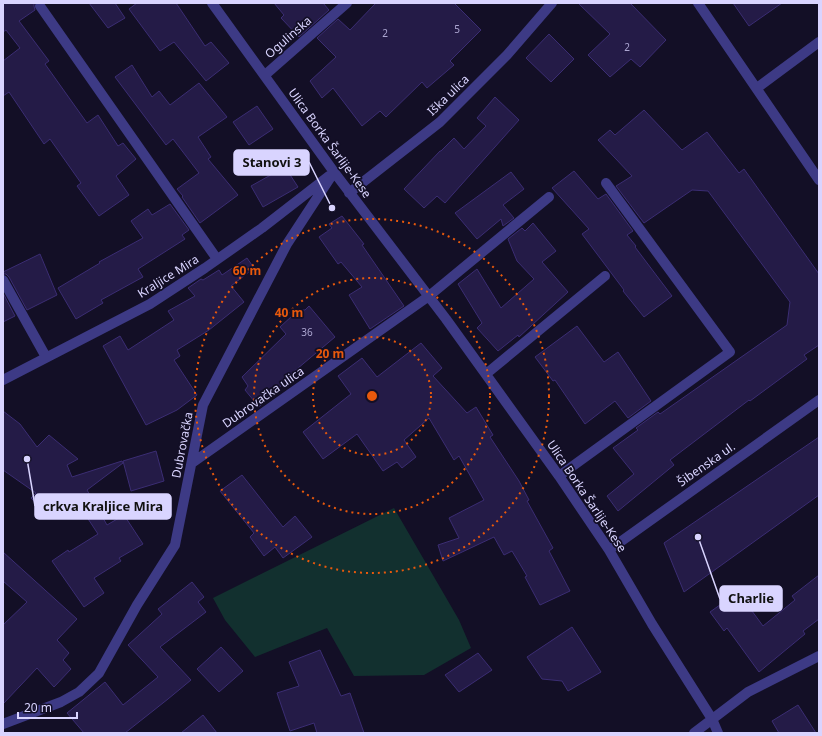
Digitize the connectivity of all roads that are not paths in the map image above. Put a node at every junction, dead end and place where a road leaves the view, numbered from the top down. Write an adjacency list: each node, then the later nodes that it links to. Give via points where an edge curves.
1 (213, 3): 7 (street, Ulica Borka Šarlije-Kese)
2 (347, 3): 7 (street, Ogulinska)
3 (552, 3): 12 (street, Iška ulica, via 507,55 440,122)
4 (698, 3): 8 (street)
5 (40, 6): 14 (street)
6 (819, 42): 8 (street)
7 (265, 75): 9 (street, Ulica Borka Šarlije-Kese)
8 (756, 88): 10 (street)
9 (334, 172): 12 (street, Ulica Borka Šarlije-Kese); 14 (street, Kraljice Mira); 22 (street, Dubrovačka, via 287,244 203,405)
10 (819, 180)
11 (606, 183): 23 (street, via 730,352)
12 (349, 193): 17 (street, Ulica Borka Šarlije-Kese)
13 (549, 197): 17 (street)
14 (217, 259): 18 (street, Kraljice Mira, via 150,304)
15 (605, 276): 19 (street)
16 (3, 280): 18 (street)
17 (429, 296): 19 (street, Ulica Borka Šarlije-Kese); 22 (street, Dubrovačka ulica)
18 (46, 357): 20 (street, Kraljice Mira)
19 (486, 374): 23 (street, Ulica Borka Šarlije-Kese)
20 (3, 380)
21 (819, 400): 24 (street, Šibenska ul.)
22 (192, 463): 27 (street, Dubrovačka, via 175,545 98,672 79,692 61,702)
23 (559, 476): 24 (street, Ulica Borka Šarlije-Kese)
24 (609, 550): 26 (street, Ulica Borka Šarlije-Kese)
25 (819, 656): 26 (street, via 748,692)
26 (712, 719): 28 (street); 29 (street, Ulica Borka Šarlije-Kese)
27 (3, 724)
28 (694, 733)
29 (718, 733)

